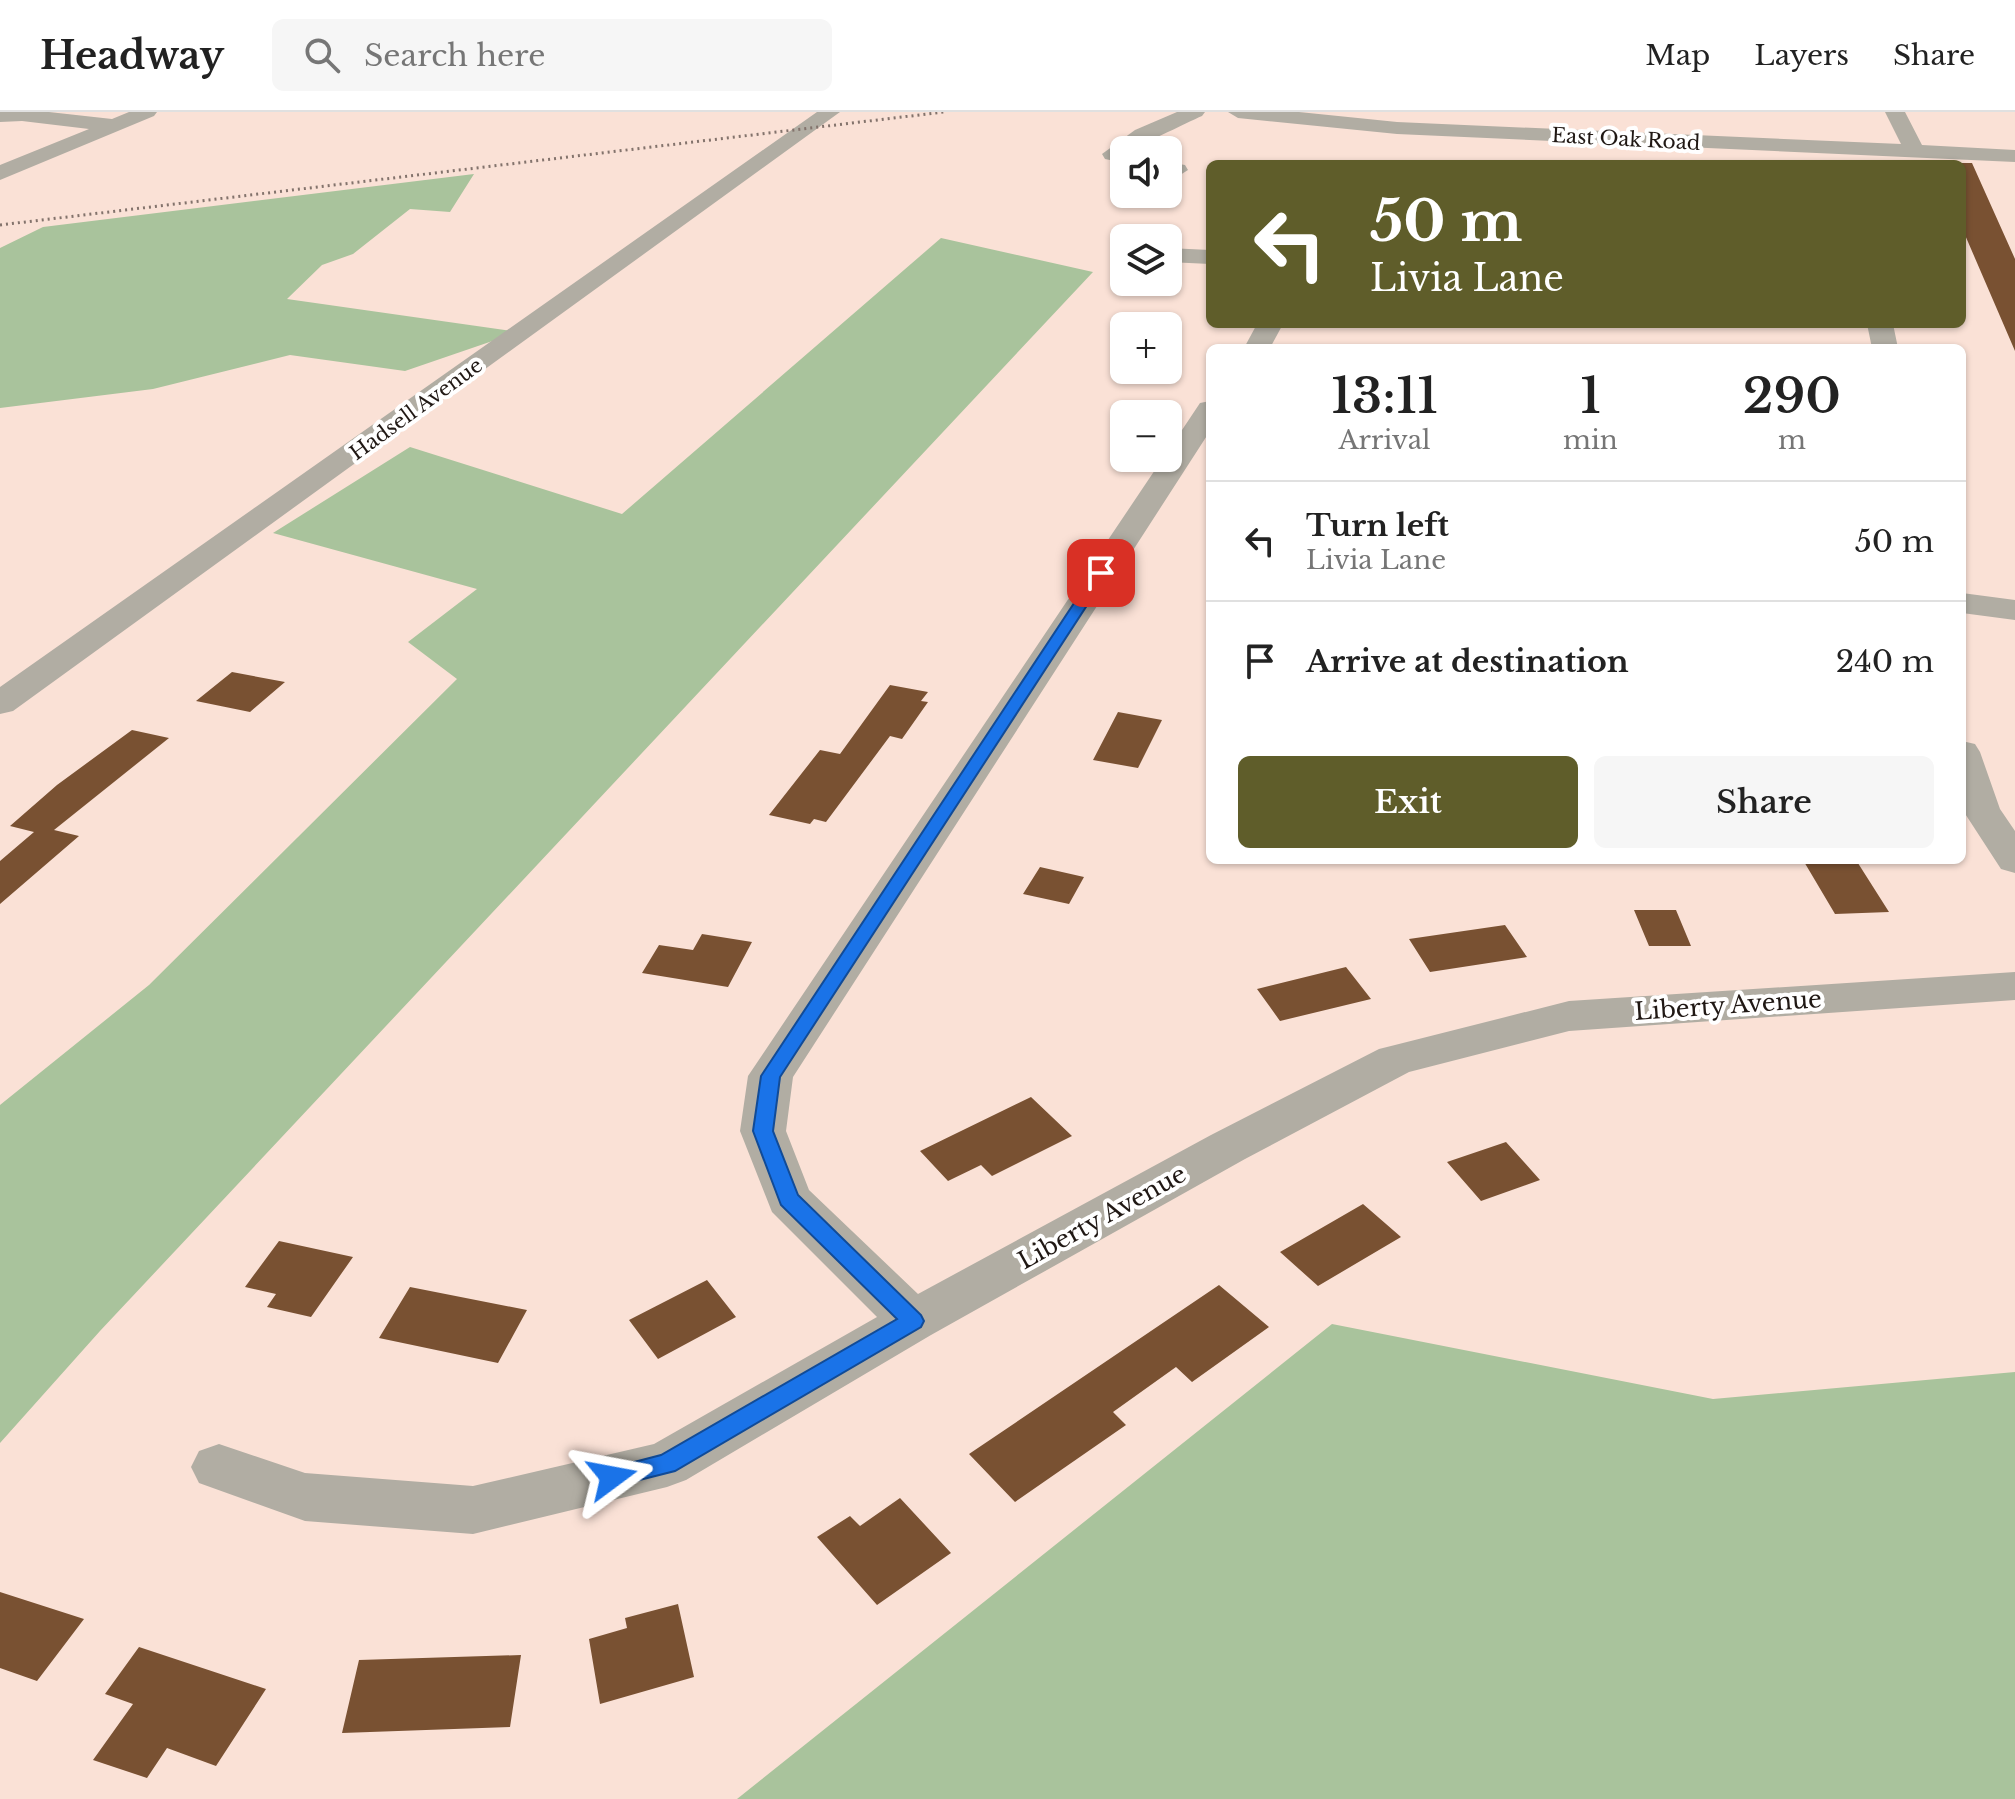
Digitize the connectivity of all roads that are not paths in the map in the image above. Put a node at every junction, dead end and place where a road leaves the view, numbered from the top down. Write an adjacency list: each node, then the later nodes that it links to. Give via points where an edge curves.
1 (147, 112): 7 (street)
2 (830, 112): 20 (street, Hadsell Avenue)
3 (1195, 112): 9 (street)
4 (1238, 112): 8 (street, East Oak Road)
5 (1895, 112): 10 (street)
6 (0, 116): 7 (street)
7 (114, 126): 14 (street)
8 (1485, 132): 11 (street); 12 (street, East Oak Road)
9 (1139, 136)
10 (1915, 152): 12 (street, East Oak Road); 13 (street, East Oak Road)
11 (1478, 154)
12 (1847, 156)
13 (2015, 156)
14 (0, 173)
15 (1182, 256): 16 (street)
16 (1206, 257)
17 (1206, 415): 24 (street, via 771,1076 763,1131 789,1199)
18 (1966, 604): 19 (street)
19 (2015, 610)
20 (0, 703)
21 (1966, 764): 22 (street, via 1981,809)
22 (2015, 861)
23 (2015, 986): 24 (street, Liberty Avenue, via 1569,1016 1395,1060)
24 (913, 1321): 25 (street, Liberty Avenue, via 667,1464 473,1510 305,1497)
25 (219, 1467)

